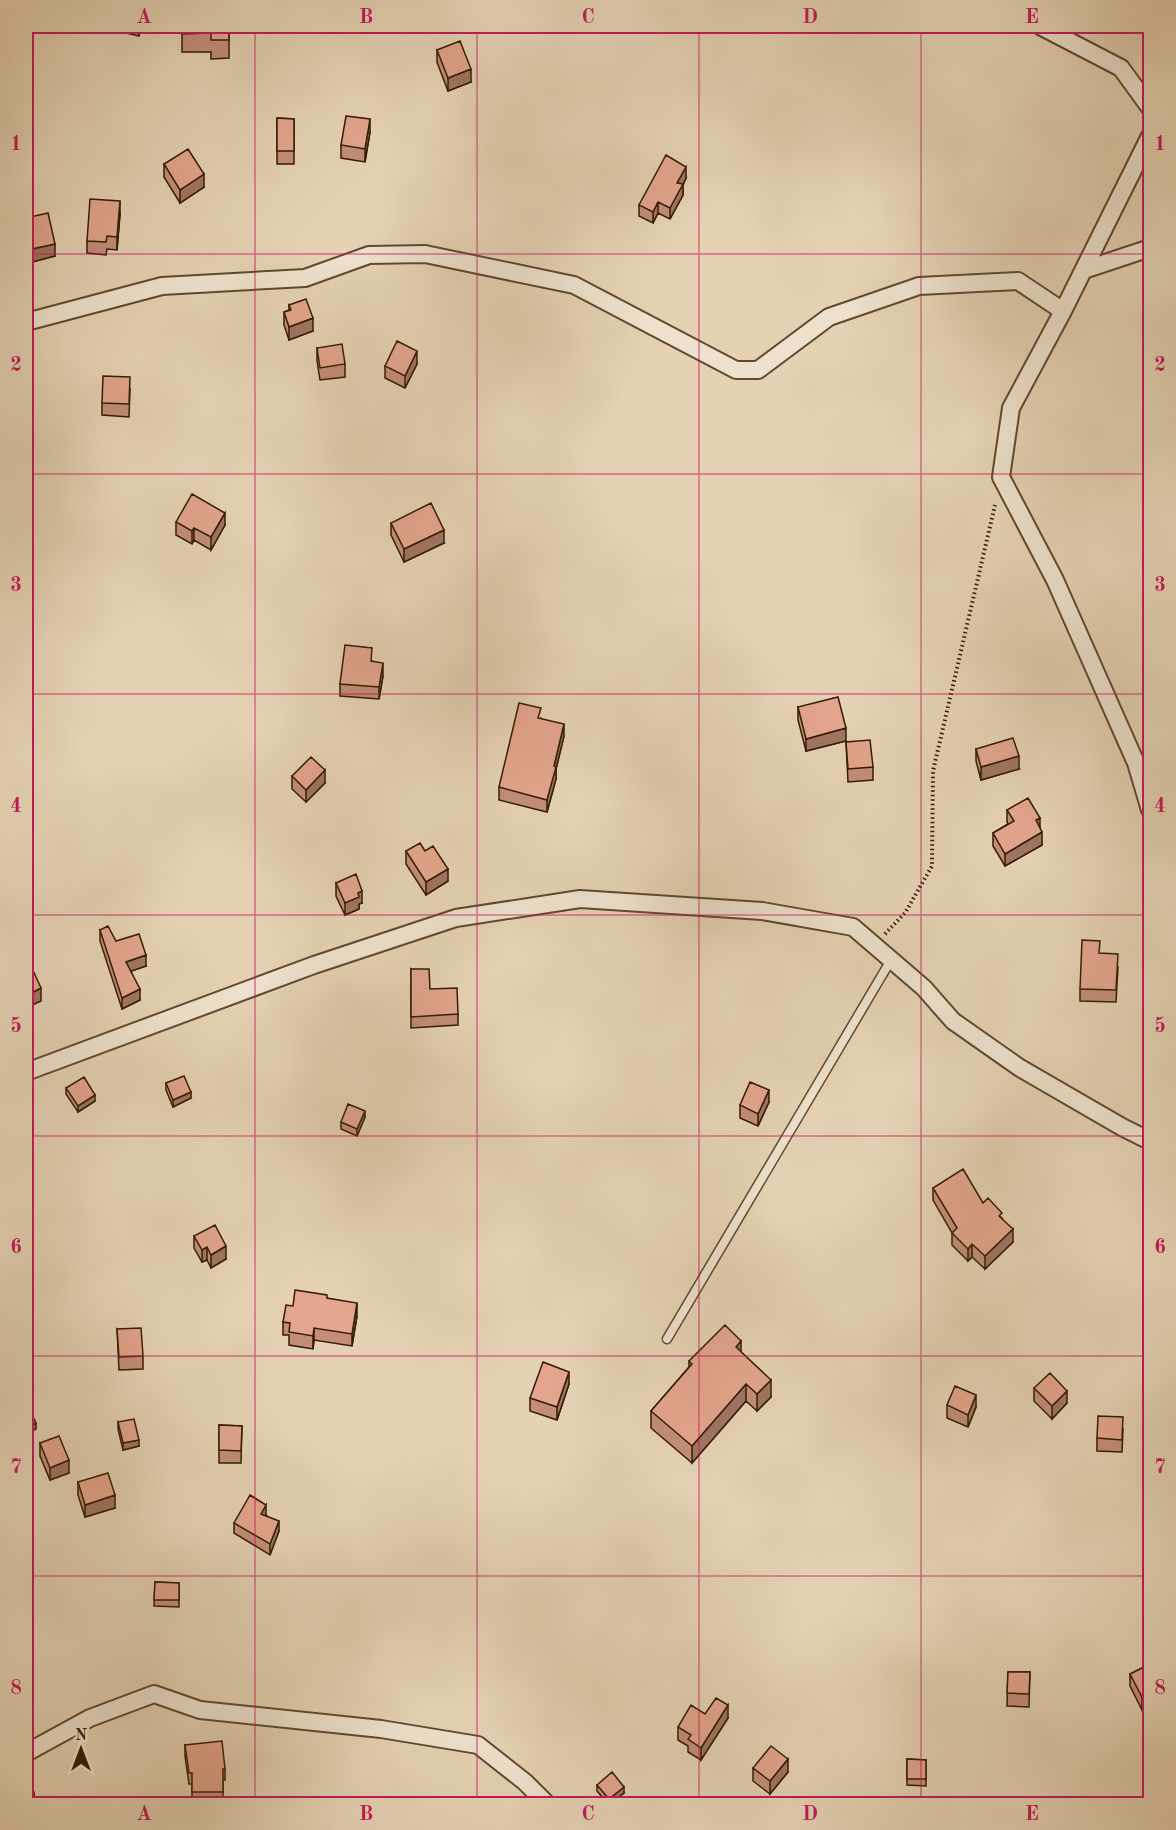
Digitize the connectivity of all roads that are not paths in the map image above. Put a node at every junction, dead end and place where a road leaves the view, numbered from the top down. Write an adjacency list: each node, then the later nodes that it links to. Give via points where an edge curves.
1 (1040, 26): 2 (street, via 1121,68)
2 (1150, 108)
3 (1150, 136): 5 (street)
4 (1150, 248): 5 (street)
5 (1084, 270): 6 (street)
6 (1064, 311): 7 (street, via 1018,281 919,286 829,317 758,370 736,370 574,285 425,254 369,255 305,278 162,286); 8 (street, via 1011,408 1001,477 1055,580 1136,763)
7 (26, 322)
8 (1150, 810)
9 (891, 960): 10 (street, via 853,927 762,911 580,899 456,918 314,965); 11 (street, via 924,988 953,1021 1020,1068); 12 (lane)
10 (26, 1072)
11 (1150, 1141)
12 (667, 1339)
13 (26, 1753): 14 (street, via 90,1718 154,1694 200,1710 381,1729 478,1745)
14 (547, 1804)

